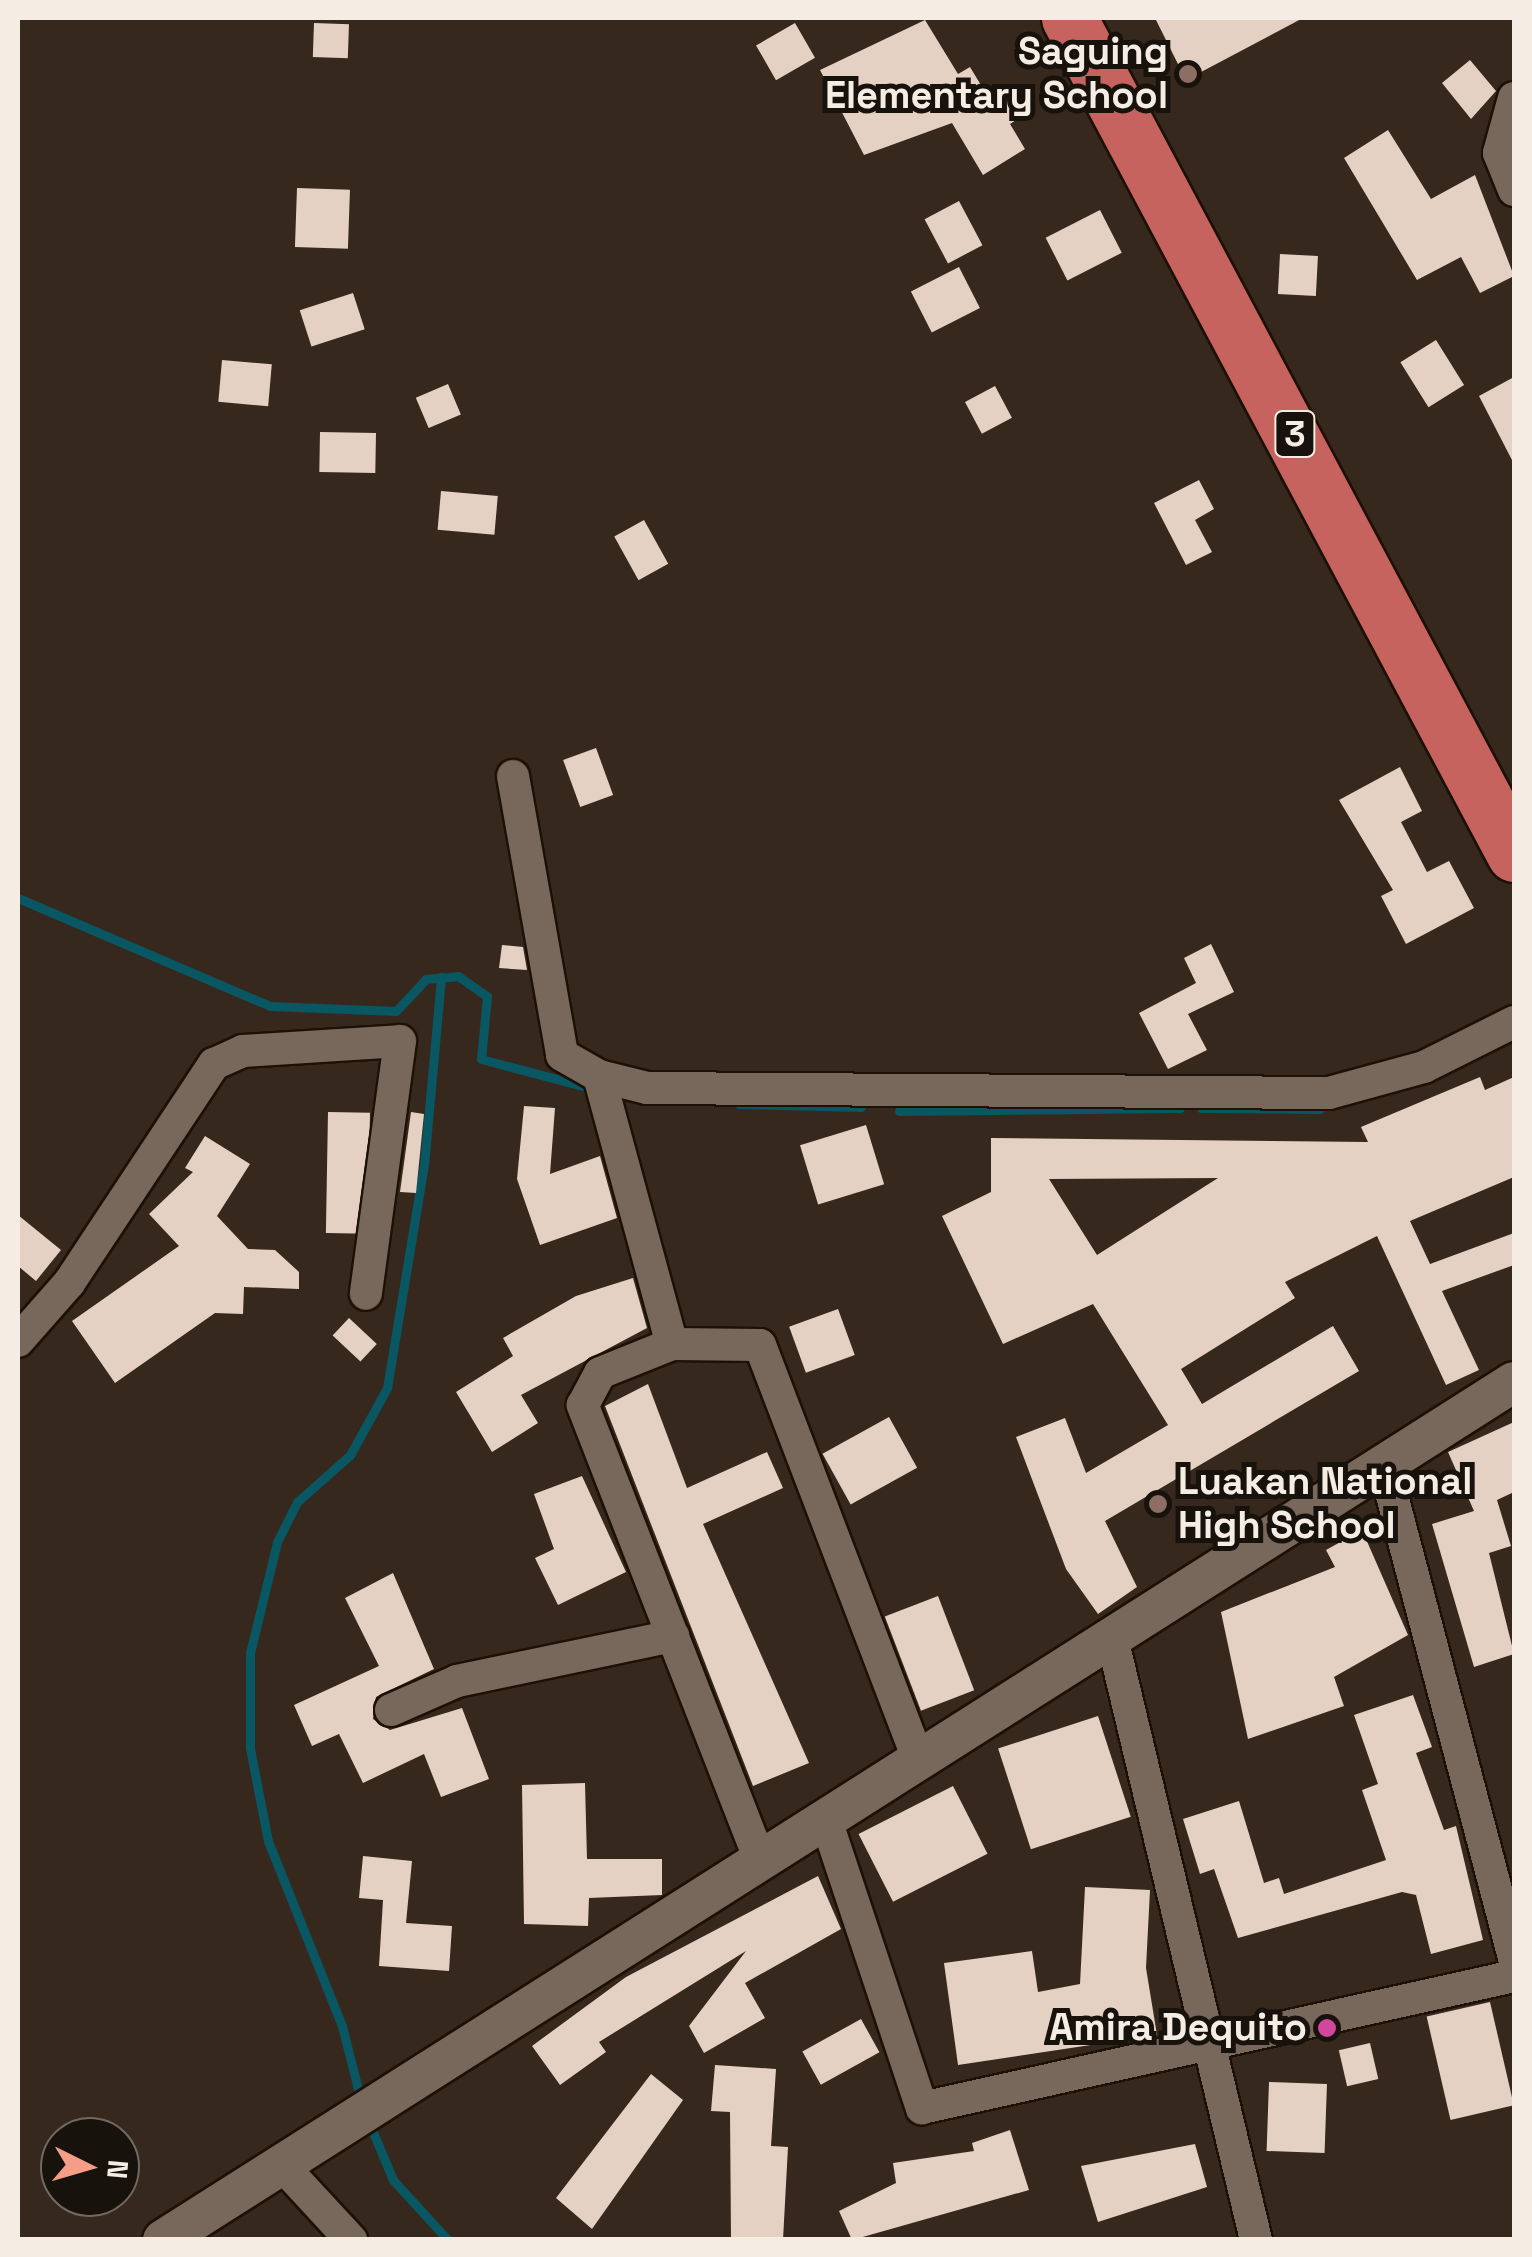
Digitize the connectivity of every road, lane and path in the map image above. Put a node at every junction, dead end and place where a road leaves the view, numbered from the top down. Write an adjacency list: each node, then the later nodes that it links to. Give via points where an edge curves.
1 (1069, 18): 5 (highway, 3)
2 (1514, 98): 3 (street, via 1499,153)
3 (1514, 190)
4 (513, 776): 7 (street, via 562,1055)
5 (1514, 854)
6 (1514, 1022): 7 (street, via 1424,1067 1329,1092 647,1088)
7 (599, 1076): 10 (street)
8 (366, 1294): 9 (street, via 400,1040 242,1051 214,1064 69,1283)
9 (18, 1341)
10 (672, 1344): 13 (street, via 600,1373 583,1405); 16 (street, via 760,1345)
11 (1514, 1382): 12 (street)
12 (1385, 1469): 14 (street); 19 (street)
13 (672, 1636): 15 (street, via 457,1681); 18 (street)
14 (1113, 1642): 16 (street); 21 (street)
15 (391, 1710)
16 (919, 1762): 17 (street)
17 (826, 1820): 18 (street); 21 (street, via 922,2108)
18 (758, 1855): 22 (street)
19 (1514, 1958)
20 (1514, 1976): 21 (street)
21 (1206, 2046): 25 (street)
22 (280, 2162): 23 (street); 24 (street)
23 (163, 2240)
24 (352, 2240)
25 (1256, 2240)

